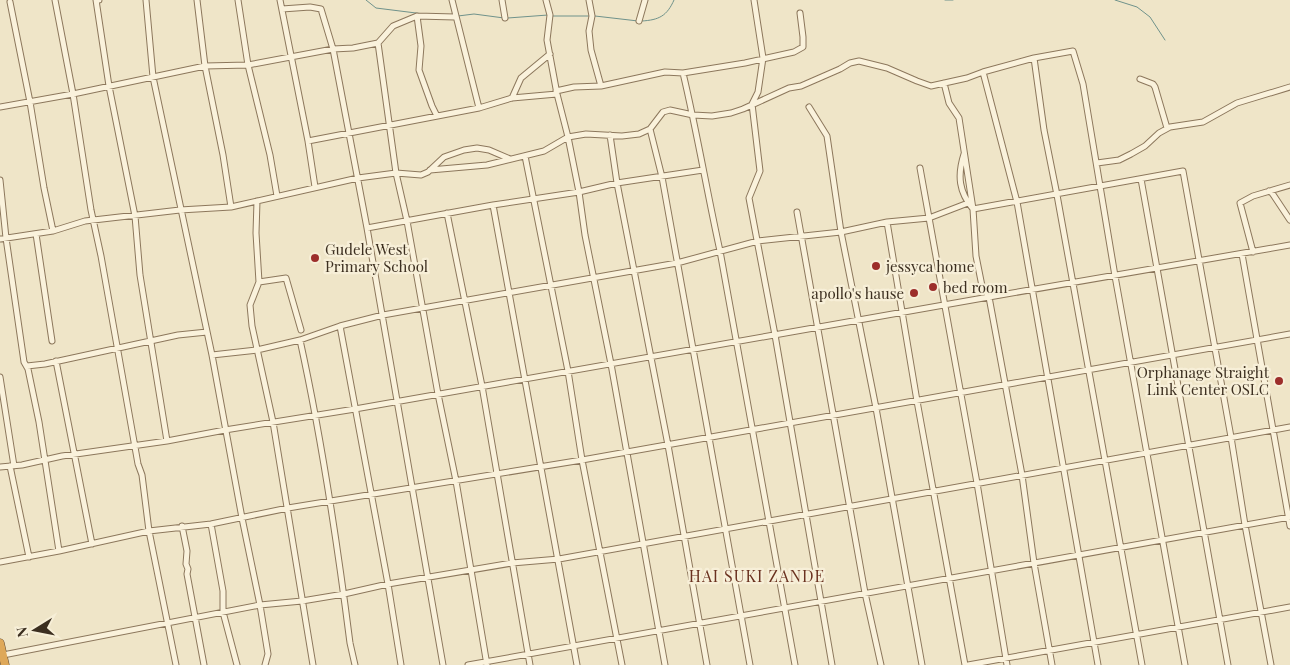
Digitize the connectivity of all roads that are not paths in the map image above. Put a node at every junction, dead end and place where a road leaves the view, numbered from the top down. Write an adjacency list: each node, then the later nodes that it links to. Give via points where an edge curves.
1 (55, 0): 37 (street)
2 (99, 0): 33 (street, via 96,0)
3 (146, 0): 30 (street)
4 (197, 0): 27 (street)
5 (238, 0): 26 (street)
6 (280, 0): 14 (street)
7 (452, 0): 17 (street)
8 (502, 0): 18 (street)
9 (546, 0): 22 (street, via 550,15 547,40)
10 (589, 0): 34 (street, via 591,50)
11 (645, 0): 19 (street)
12 (754, 0): 24 (street)
13 (10, 2): 39 (street)
14 (282, 10): 21 (street, via 321,9); 23 (street)
15 (800, 13): 24 (street, via 803,47)
16 (417, 16): 17 (street); 20 (street, via 393,26); 45 (street, via 421,46 419,70)
17 (455, 17): 43 (street)
18 (505, 18)
19 (639, 21)
20 (378, 43): 21 (street); 46 (street)
21 (333, 49): 23 (street); 49 (street)
22 (550, 54): 36 (street); 38 (street, via 521,78)
23 (291, 56): 26 (street); 52 (street)
24 (763, 58): 29 (street); 40 (street, via 758,92)
25 (1034, 58): 28 (street); 56 (street, via 1074,51); 71 (street)
26 (248, 65): 27 (street); 72 (street)
27 (205, 66): 30 (street); 78 (street)
28 (983, 72): 32 (street); 75 (street)
29 (683, 73): 34 (street, via 665,72); 44 (street)
30 (153, 77): 33 (street); 80 (street)
31 (1140, 79): 47 (street, via 1155,87)
32 (944, 84): 40 (street, via 931,86 887,68 859,61); 53 (street, via 949,103 959,118)
33 (109, 86): 37 (street); 83 (street)
34 (600, 86): 36 (street, via 574,87)
35 (1290, 87): 47 (street, via 1237,104 1203,122)
36 (557, 92): 38 (street, via 531,98); 51 (street)
37 (73, 94): 39 (street); 86 (street)
38 (512, 98): 43 (street)
39 (30, 102): 41 (street); 90 (street)
40 (752, 104): 44 (street, via 712,116); 96 (street, via 760,171 749,198)
41 (0, 106)
42 (809, 107): 91 (street, via 827,136)
43 (479, 108): 45 (street)
44 (693, 115): 48 (street, via 670,110 664,112); 59 (street)
45 (437, 116): 46 (street)
46 (390, 126): 49 (street); 60 (street)
47 (1167, 128): 56 (street, via 1145,146 1119,160)
48 (650, 129): 50 (street, via 632,135); 61 (street)
49 (349, 134): 52 (street); 62 (street)
50 (610, 135): 51 (street); 65 (street)
51 (568, 136): 54 (street, via 544,151); 70 (street)
52 (308, 141): 67 (street)
53 (964, 154): 76 (street, via 961,182 962,193); 79 (street)
54 (525, 156): 55 (street); 73 (street)
55 (510, 159): 58 (street, via 487,165); 58 (street, via 477,148 444,157)
56 (1097, 163): 68 (street)
57 (920, 168): 84 (street)
58 (430, 170): 60 (street, via 417,176)
59 (703, 170): 61 (street); 98 (street)
60 (396, 174): 62 (street); 87 (street)
61 (662, 177): 65 (street); 102 (street)
62 (358, 178): 67 (street); 89 (street)
63 (1141, 179): 68 (street); 101 (street, via 1183,171); 103 (street)
64 (0, 180): 94 (street)
65 (617, 183): 70 (street); 104 (street)
66 (1290, 185): 69 (street)
67 (315, 187): 72 (street)
68 (1102, 187): 71 (street); 105 (street)
69 (1269, 191): 85 (street); 99 (street, via 1240,203)
70 (579, 192): 73 (street); 106 (street)
71 (1057, 194): 75 (street); 108 (street)
72 (277, 196): 74 (street)
73 (534, 199): 77 (street); 109 (street)
74 (257, 201): 78 (street); 107 (street)
75 (1017, 202): 79 (street); 110 (street)
76 (968, 203): 79 (street); 84 (street)
77 (492, 205): 82 (street); 111 (street)
78 (231, 207): 80 (street)
79 (973, 209): 112 (street, via 979,275)
80 (180, 210): 83 (street); 122 (street)
81 (797, 212): 93 (street)
82 (447, 213): 87 (street); 113 (street)
83 (135, 216): 86 (street); 128 (street)
84 (929, 218): 88 (street); 114 (street)
85 (1290, 220)
86 (94, 221): 90 (street); 130 (street)
87 (407, 221): 89 (street); 115 (street)
88 (887, 222): 91 (street); 116 (street)
89 (367, 228): 117 (street)
90 (53, 231): 92 (street)
91 (841, 232): 93 (street); 118 (street)
92 (36, 234): 94 (street); 126 (street)
93 (801, 236): 96 (street); 120 (street)
94 (6, 238): 95 (street); 140 (street)
95 (0, 239)
96 (758, 241): 98 (street); 124 (street)
97 (1290, 245): 99 (street)
98 (720, 251): 102 (street); 129 (street)
99 (1253, 252): 100 (street)
100 (1242, 254): 101 (street); 127 (street)
101 (1199, 261): 103 (street); 131 (street)
102 (677, 263): 104 (street); 133 (street)
103 (1157, 268): 105 (street); 136 (street)
104 (634, 271): 106 (street); 135 (street)
105 (1115, 276): 108 (street); 138 (street)
106 (594, 278): 109 (street); 139 (street)
107 (259, 282): 121 (street, via 286,278); 132 (street, via 250,305)
108 (1073, 283): 110 (street); 142 (street)
109 (551, 286): 111 (street); 141 (street)
110 (1031, 290): 112 (street); 144 (street)
111 (509, 293): 113 (street); 145 (street)
112 (989, 297): 114 (street); 146 (street)
113 (464, 300): 115 (street); 147 (street)
114 (944, 305): 116 (street); 149 (street)
115 (423, 308): 117 (street); 148 (street)
116 (903, 312): 118 (street); 151 (street)
117 (383, 315): 119 (street); 150 (street)
118 (858, 320): 120 (street); 152 (street)
119 (340, 326): 125 (street); 153 (street)
120 (817, 327): 124 (street); 155 (street)
121 (301, 330)
122 (207, 332): 128 (street); 134 (street)
123 (1290, 334): 127 (street)
124 (775, 335): 129 (street); 157 (street)
125 (300, 340): 132 (street); 154 (street)
126 (52, 341)
127 (1257, 341): 131 (street); 161 (street)
128 (151, 342): 130 (street); 164 (street)
129 (737, 342): 133 (street); 160 (street)
130 (118, 348): 137 (street); 165 (street)
131 (1215, 348): 136 (street); 162 (street)
132 (257, 350): 134 (street); 156 (street)
133 (693, 350): 135 (street); 163 (street)
134 (212, 355): 159 (street)
135 (650, 356): 139 (street); 166 (street)
136 (1173, 356): 138 (street); 167 (street)
137 (56, 361): 140 (street); 170 (street)
138 (1131, 363): 142 (street); 169 (street)
139 (611, 364): 141 (street); 168 (street)
140 (27, 366): 171 (street)
141 (568, 371): 145 (street); 172 (street)
142 (1089, 371): 144 (street); 173 (street)
143 (0, 377): 174 (street)
144 (1047, 378): 146 (street); 177 (street)
145 (524, 379): 147 (street); 176 (street)
146 (1004, 385): 149 (street); 179 (street)
147 (482, 386): 148 (street); 178 (street)
148 (438, 394): 150 (street); 180 (street)
149 (960, 394): 151 (street); 181 (street)
150 (396, 401): 153 (street); 182 (street)
151 (917, 401): 152 (street); 183 (street)
152 (876, 408): 155 (street); 185 (street)
153 (354, 409): 154 (street); 184 (street)
154 (316, 415): 156 (street); 186 (street)
155 (834, 416): 157 (street); 187 (street)
156 (273, 422): 159 (street); 188 (street)
157 (791, 423): 160 (street); 189 (street)
158 (1290, 427): 161 (street)
159 (225, 430): 164 (street); 191 (street)
160 (752, 430): 163 (street); 192 (street)
161 (1273, 430): 162 (street); 190 (street)
162 (1231, 437): 167 (street); 194 (street)
163 (710, 438): 166 (street); 197 (street)
164 (167, 441): 165 (street)
165 (134, 445): 170 (street); 198 (street, via 144,483)
166 (668, 445): 168 (street); 200 (street)
167 (1189, 445): 169 (street); 199 (street)
168 (626, 452): 172 (street); 202 (street)
169 (1147, 452): 173 (street); 201 (street)
170 (74, 454): 171 (street); 203 (street)
171 (44, 460): 174 (street); 205 (street)
172 (582, 460): 176 (street); 206 (street)
173 (1105, 460): 177 (street); 204 (street)
174 (12, 466): 175 (street); 208 (street)
175 (0, 467)
176 (540, 467): 178 (street); 209 (street)
177 (1063, 468): 179 (street); 207 (street)
178 (496, 474): 180 (street); 212 (street)
179 (1022, 475): 181 (street); 211 (street)
180 (456, 481): 182 (street); 213 (street)
181 (977, 483): 183 (street); 214 (street)
182 (413, 488): 184 (street); 215 (street)
183 (934, 491): 185 (street); 216 (street)
184 (371, 495): 186 (street); 217 (street)
185 (891, 499): 187 (street); 218 (street)
186 (330, 502): 188 (street); 220 (street)
187 (850, 506): 189 (street); 219 (street)
188 (288, 508): 191 (street); 221 (street)
189 (806, 514): 192 (street); 222 (street)
190 (1289, 517): 194 (street); 196 (street)
191 (242, 518): 193 (street); 223 (street)
192 (769, 521): 197 (street); 225 (street)
193 (211, 524): 195 (street); 226 (street, via 224,591)
194 (1244, 525): 199 (street); 227 (street)
195 (182, 526): 198 (street); 229 (street)
196 (1290, 526)
197 (726, 528): 200 (street); 228 (street)
198 (149, 531): 203 (street); 231 (street)
199 (1204, 532): 201 (street); 230 (street)
200 (684, 536): 202 (street); 232 (street)
201 (1162, 540): 204 (street); 233 (street)
202 (643, 543): 206 (street); 234 (street)
203 (92, 544): 205 (street)
204 (1120, 547): 207 (street); 235 (street)
205 (59, 551): 208 (street)
206 (600, 551): 209 (street); 236 (street)
207 (1079, 555): 211 (street); 237 (street)
208 (29, 557): 210 (street)
209 (559, 559): 212 (street); 239 (street)
210 (0, 562)
211 (1034, 563): 214 (street); 240 (street)
212 (512, 564): 213 (street); 242 (street)
213 (472, 570): 215 (street); 244 (street)
214 (992, 570): 216 (street); 243 (street)
215 (429, 578): 217 (street); 253 (street)
216 (949, 578): 218 (street); 265 (street)
217 (388, 584): 220 (street); 252 (street)
218 (909, 585): 219 (street); 264 (street)
219 (865, 593): 222 (street); 263 (street)
220 (344, 594): 221 (street); 251 (street)
221 (302, 601): 223 (street); 250 (street)
222 (822, 601): 225 (street); 262 (street)
223 (260, 605): 226 (street); 249 (street, via 268,654)
224 (1290, 607): 227 (street)
225 (784, 608): 228 (street); 261 (street)
226 (224, 612): 229 (street); 248 (street)
227 (1262, 612): 230 (street); 272 (street)
228 (741, 615): 232 (street); 260 (street)
229 (196, 618): 231 (street); 247 (street)
230 (1220, 620): 233 (street); 271 (street)
231 (167, 623): 241 (street); 246 (street)
232 (700, 623): 234 (street); 259 (street)
233 (1178, 627): 235 (street); 270 (street)
234 (659, 630): 236 (street); 258 (street)
235 (1136, 635): 237 (street); 269 (street)
236 (617, 638): 239 (street); 257 (street)
237 (1094, 642): 240 (street); 268 (street)
238 (0, 643): 241 (highway)
239 (574, 645): 242 (street); 256 (street)
240 (1049, 650): 243 (street); 267 (street)
241 (3, 655): 245 (highway)
242 (528, 655): 244 (street); 255 (street)
243 (1007, 658): 265 (street); 266 (street)
244 (486, 663): 254 (street)
245 (5, 665)
246 (176, 665)
247 (204, 665)
248 (237, 665)
249 (265, 665)
250 (313, 665)
251 (355, 665)
252 (401, 665)
253 (443, 665)
254 (468, 665)
255 (530, 665)
256 (577, 665)
257 (622, 665)
258 (665, 665)
259 (707, 665)
260 (750, 665)
261 (794, 665)
262 (832, 665)
263 (881, 665)
264 (922, 665)
265 (966, 665)
266 (1007, 665)
267 (1052, 665)
268 (1098, 665)
269 (1142, 665)
270 (1185, 665)
271 (1228, 665)
272 (1272, 665)

